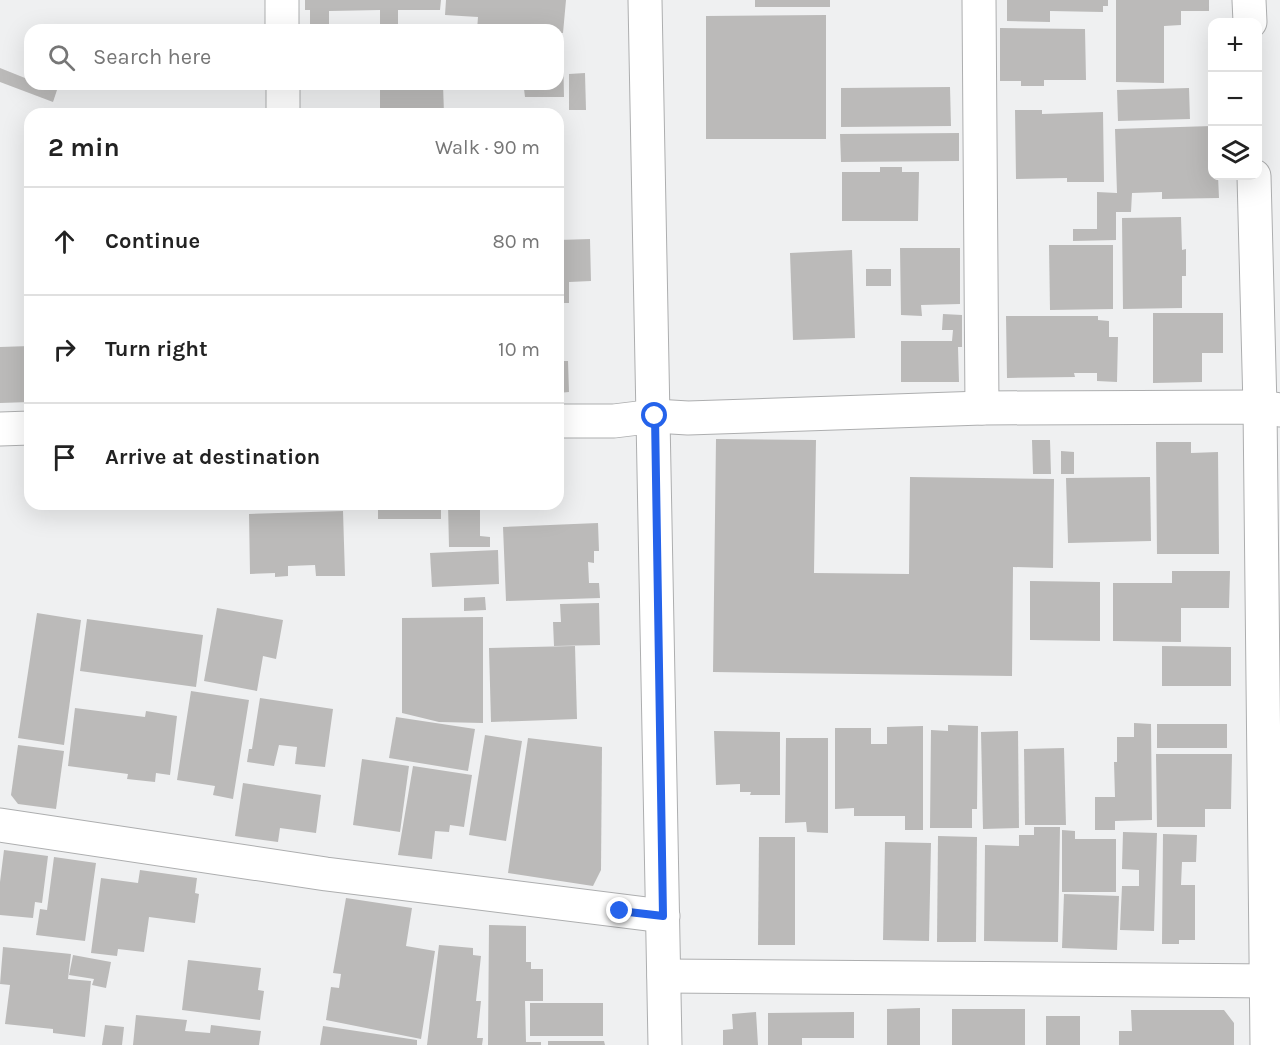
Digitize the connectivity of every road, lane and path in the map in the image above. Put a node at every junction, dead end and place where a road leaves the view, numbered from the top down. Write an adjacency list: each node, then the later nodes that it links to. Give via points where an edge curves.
1 (282, 0): 6 (street)
2 (645, 0): 12 (street)
3 (979, 0): 10 (street)
4 (1249, 0): 5 (street)
5 (1250, 18)
6 (282, 24)
7 (283, 90): 8 (street)
8 (283, 108)
9 (1254, 180): 11 (street)
10 (982, 408): 11 (street); 12 (street, via 700,418)
11 (1270, 409): 19 (street)
12 (655, 416): 13 (street); 17 (street)
13 (564, 421)
14 (24, 428): 15 (street)
15 (0, 429)
16 (0, 825): 17 (street, via 326,874)
17 (663, 916): 18 (street)
18 (664, 976): 19 (street); 20 (street)
19 (1273, 980): 21 (street)
20 (666, 1045)
21 (1267, 1045)

